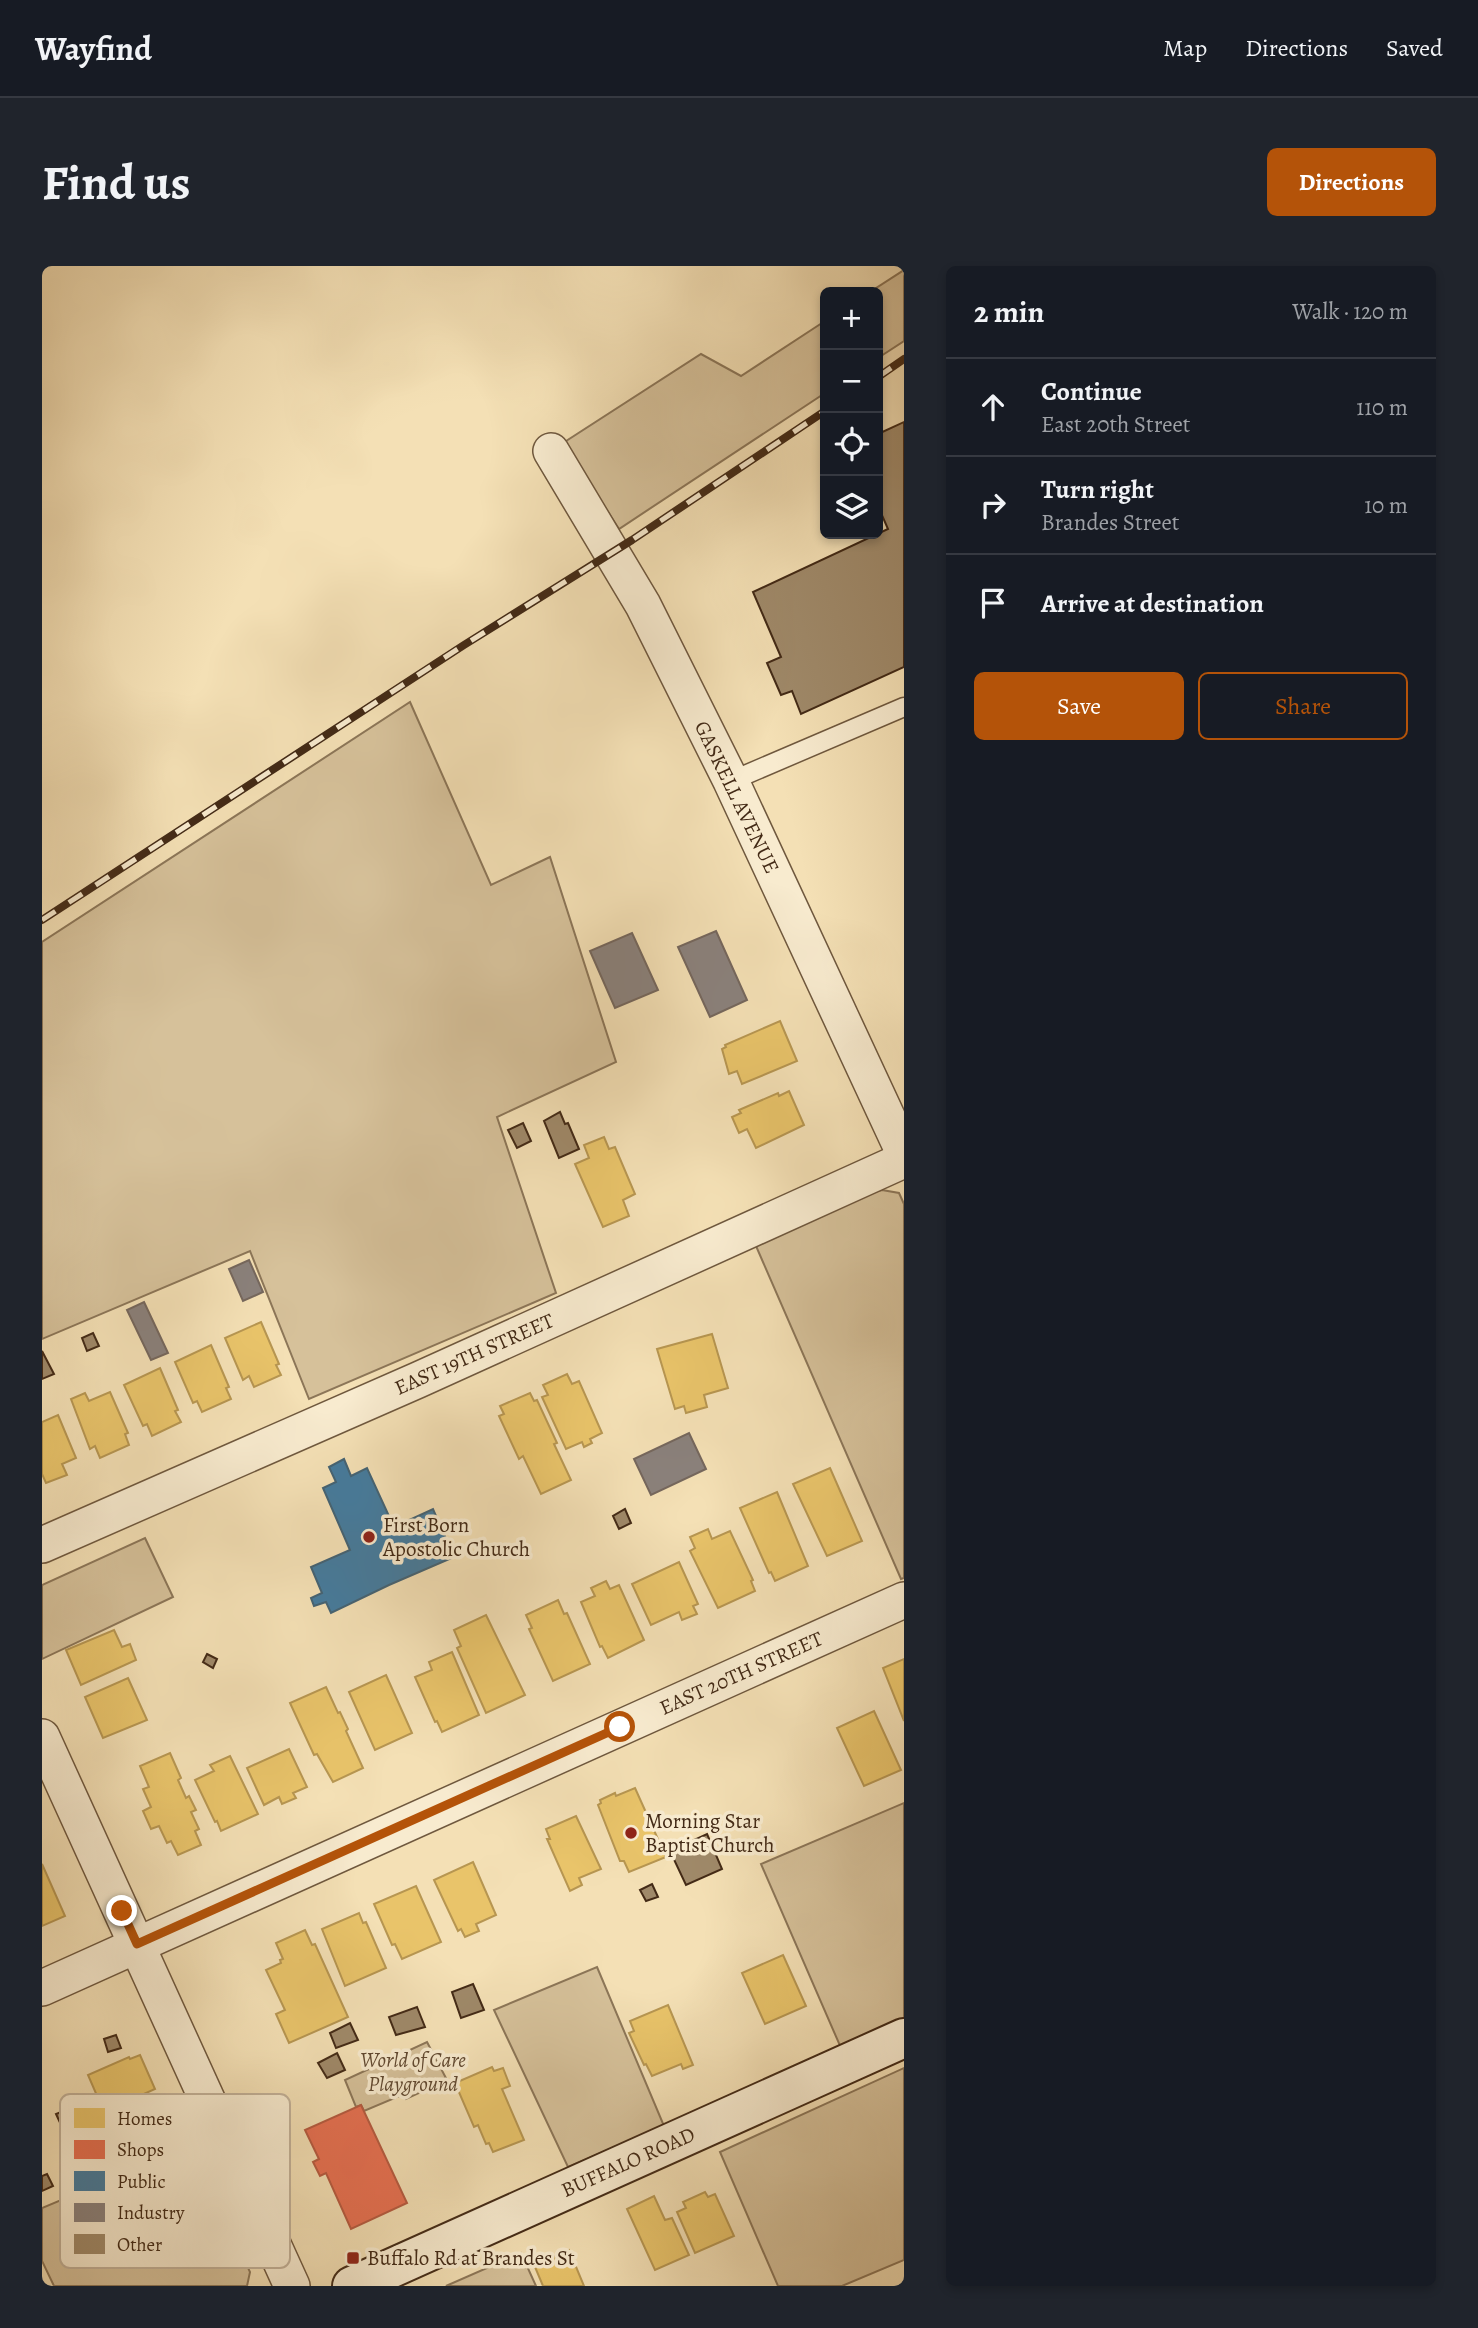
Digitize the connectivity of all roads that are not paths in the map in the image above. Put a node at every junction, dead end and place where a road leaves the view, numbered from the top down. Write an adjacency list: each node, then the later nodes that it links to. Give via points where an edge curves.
1 (551, 451): 3 (street, GASKELL AVENUE, via 643,605)
2 (904, 707): 3 (lane)
3 (731, 781): 4 (street, GASKELL AVENUE)
4 (904, 1153)
5 (904, 1160): 6 (street, EAST 19TH STREET)
6 (42, 1545)
7 (904, 1600): 9 (street, EAST 20TH STREET)
8 (42, 1737): 9 (street)
9 (137, 1944): 10 (street, EAST 20TH STREET); 12 (street)
10 (42, 1988)
11 (904, 2038): 15 (main road, BUFFALO ROAD)
12 (205, 2094)
13 (284, 2268): 14 (street)
14 (292, 2286)
15 (352, 2286)

